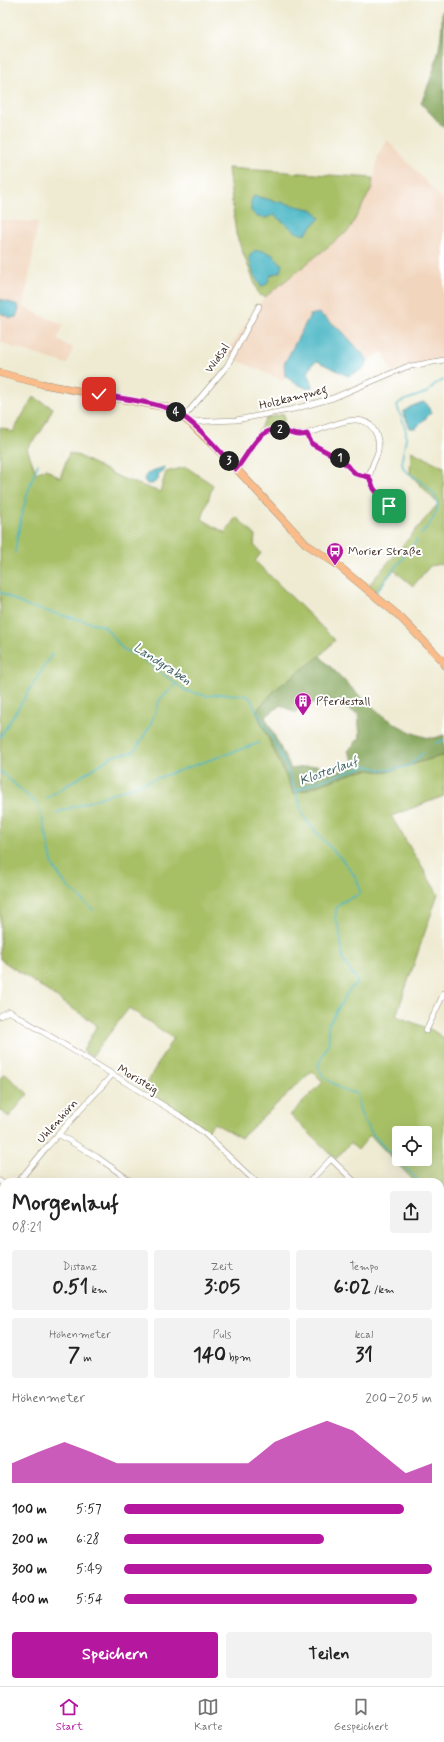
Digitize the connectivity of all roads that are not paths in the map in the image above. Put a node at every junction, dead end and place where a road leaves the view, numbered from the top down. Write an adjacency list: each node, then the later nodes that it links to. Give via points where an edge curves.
1 (259, 306): 4 (street, Widsal, via 227,366)
2 (444, 360): 4 (street, Holzkampweg, via 406,367 333,398 294,409 236,420)
3 (0, 373): 4 (main road, via 42,384 165,407)
4 (186, 419): 6 (main road)
5 (307, 434): 6 (street, via 295,435 276,430 266,433); 7 (street, via 312,444 340,459 356,474); 7 (street, via 351,420 369,424 379,445)
6 (236, 469): 9 (main road, via 306,544 335,563 399,616)
7 (369, 477): 8 (street, via 376,492 389,506)
8 (398, 511)
9 (444, 665)
10 (444, 993): 12 (street)
11 (0, 1016): 13 (street, Moristeig, via 10,1010)
12 (426, 1031)
13 (112, 1075): 14 (street, Uhlenhörn); 17 (street, Moristeig, via 204,1133)
14 (58, 1134): 15 (street, Uhlenhörn); 16 (street, via 98,1157)
15 (21, 1178)
16 (127, 1178)
17 (252, 1178)
18 (313, 1178): 19 (street, via 331,1159)
19 (351, 1178)

